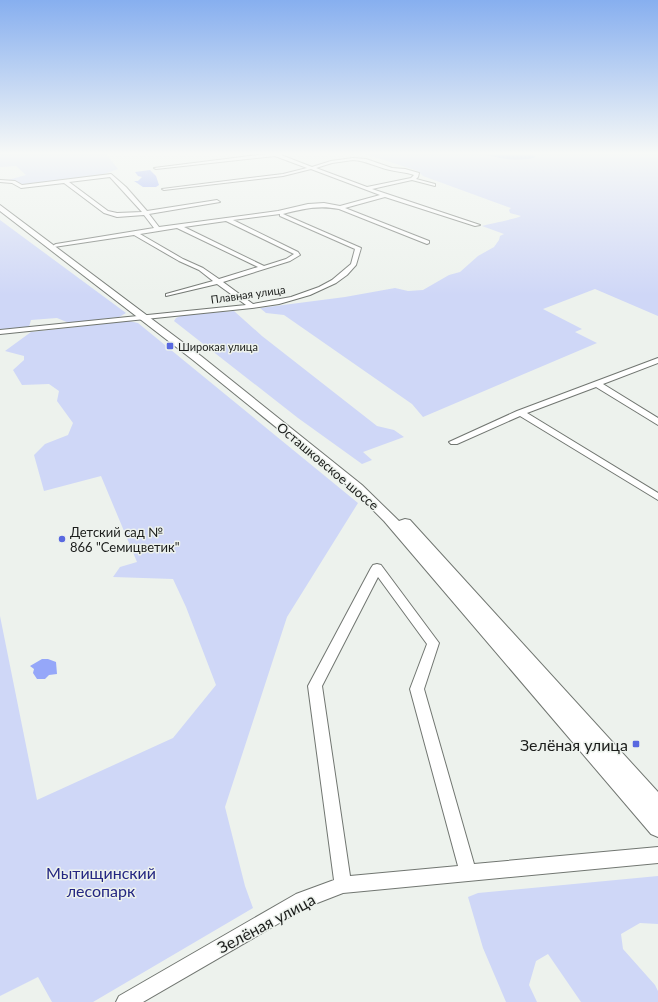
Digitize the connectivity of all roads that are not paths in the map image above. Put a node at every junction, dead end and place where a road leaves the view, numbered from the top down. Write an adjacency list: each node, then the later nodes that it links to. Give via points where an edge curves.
1 (3, 201): 17 (main road, Осташковское шоссе)
2 (92, 201): 9 (street, via 110,214)
3 (137, 201): 9 (street)
4 (365, 201): 8 (street)
5 (403, 201): 12 (street)
6 (217, 202): 9 (street)
7 (0, 207): 22 (main road, Осташковское шоссе)
8 (340, 208): 11 (street, via 324,205); 16 (street)
9 (146, 212): 14 (street)
10 (282, 215): 21 (street, Плавная улица, via 358,248 354,264 329,284 282,301)
11 (226, 219): 13 (street); 18 (street, via 297,255)
12 (477, 225)
13 (177, 226): 14 (street); 18 (street)
14 (157, 229): 15 (street)
15 (135, 233): 17 (street); 19 (street)
16 (427, 242)
17 (56, 246): 22 (main road, Осташковское шоссе)
18 (264, 268): 19 (street)
19 (221, 281): 20 (street); 21 (street)
20 (168, 295)
21 (252, 306): 22 (street, Плавная улица)
22 (147, 317): 23 (street, Плавная улица); 30 (main road, Осташковское шоссе, via 337,459 382,500); 31 (main road, Осташковское шоссе, via 363,493 404,536)
23 (0, 332)
24 (658, 360): 25 (street)
25 (597, 384): 26 (street); 27 (street)
26 (520, 413): 28 (street); 29 (street)
27 (658, 422)
28 (454, 442)
29 (658, 496)
30 (658, 806)
31 (658, 827)
32 (658, 855): 33 (street, Зелёная улица)
33 (468, 872): 34 (street, Зелёная улица); 34 (street, via 417,688 433,644 377,568 315,686)
34 (343, 885): 35 (street, Зелёная улица, via 302,900)
35 (125, 1002)

